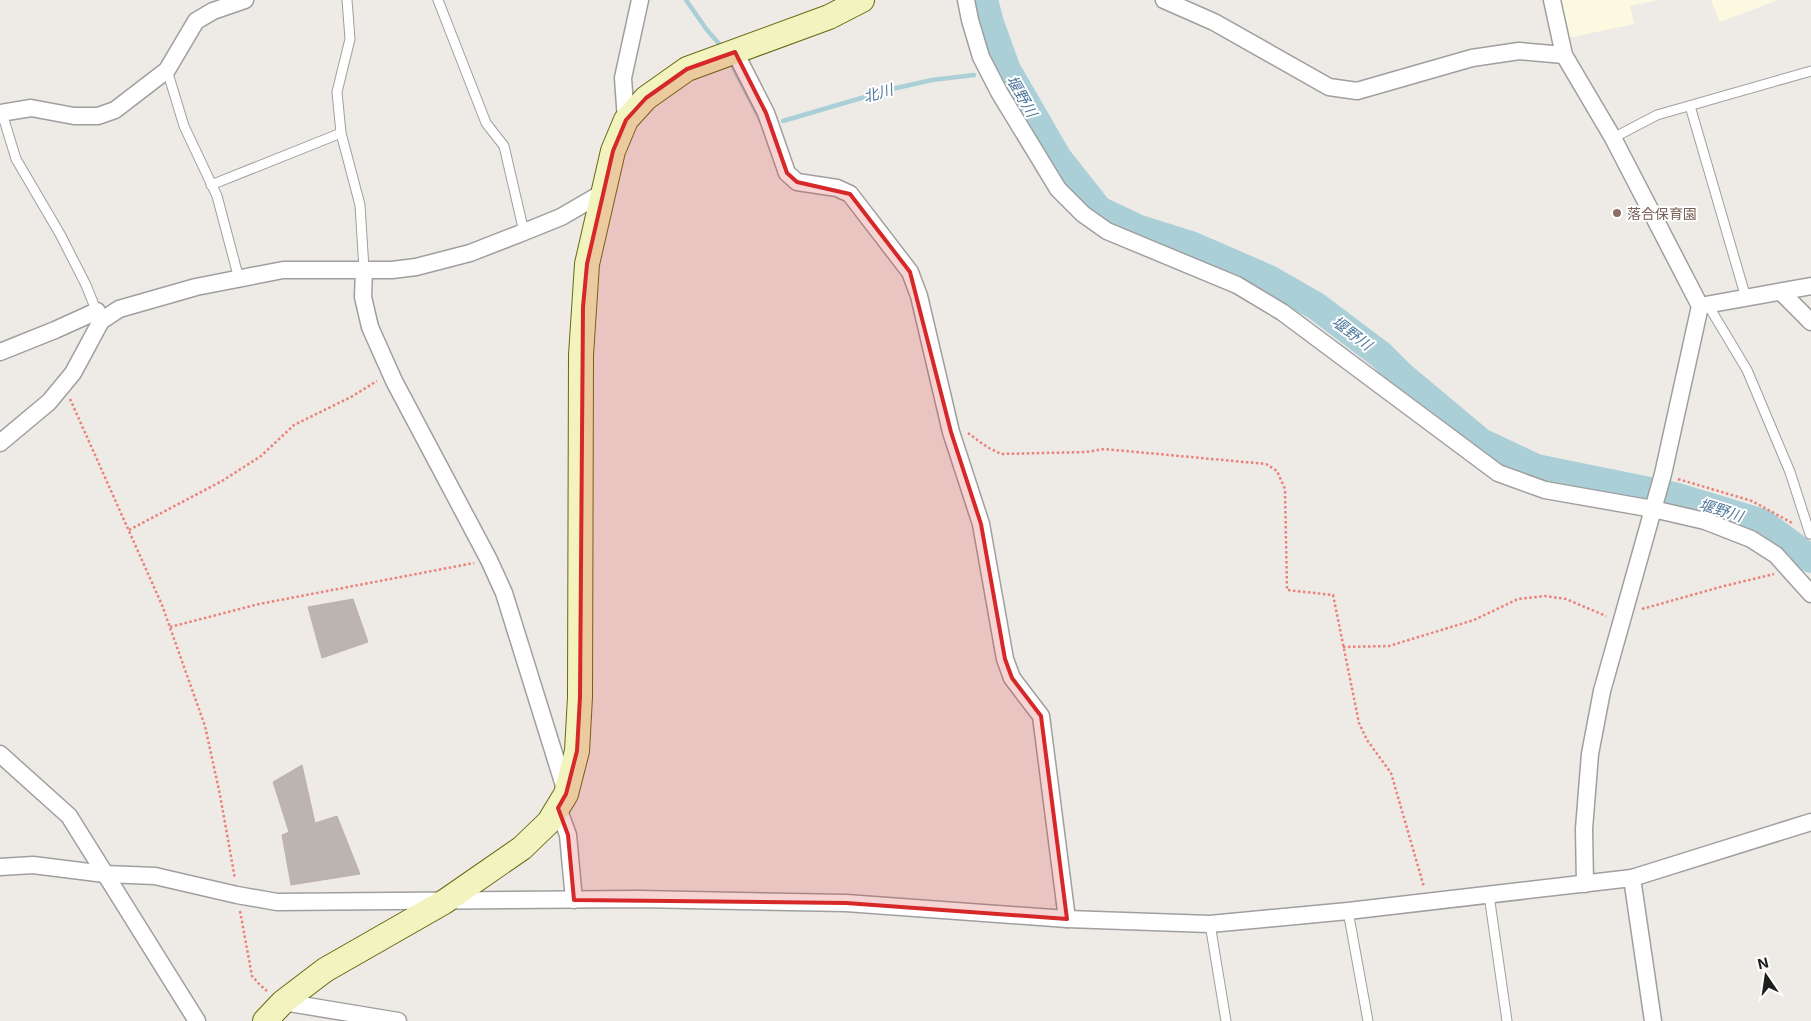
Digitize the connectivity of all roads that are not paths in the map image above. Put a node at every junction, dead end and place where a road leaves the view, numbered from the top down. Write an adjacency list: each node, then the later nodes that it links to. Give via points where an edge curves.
1 (245, 0): 11 (street, via 196,21)
2 (347, 0): 16 (lane, via 350,39 337,92)
3 (438, 0): 20 (lane, via 486,123 504,146)
4 (640, 0): 15 (street, via 623,78)
5 (862, 0): 9 (street, via 829,17)
6 (966, 0): 31 (street, via 981,57 1000,92 1058,190 1083,214 1107,231 1237,285 1282,312 1498,473 1545,490)
7 (1164, 0): 10 (street, via 1214,22 1329,87 1357,91 1472,58 1519,50)
8 (1552, 0): 10 (street)
9 (735, 52): 15 (street, via 687,70 646,98); 45 (street, via 766,113 787,173 797,182 837,188 850,194 910,272 919,296 950,427 981,524 1005,659 1012,678 1041,716)
10 (1564, 55): 17 (street)
11 (167, 70): 14 (street, via 115,110 98,116 74,116 31,108); 18 (lane, via 184,126)
12 (1811, 71): 13 (lane)
13 (1690, 106): 17 (lane, via 1657,115); 25 (lane)
14 (1, 113): 27 (lane, via 16,159 60,234)
15 (626, 120): 19 (street, via 613,151)
16 (341, 132): 18 (lane); 21 (lane, via 360,205)
17 (1613, 138): 26 (street)
18 (212, 185): 22 (lane)
19 (604, 192): 20 (street, via 561,217); 35 (street, via 587,264 583,307 580,697 577,751)
20 (524, 232): 21 (street, via 416,267)
21 (364, 269): 22 (street, via 283,270); 35 (street, via 363,297 370,327 390,373 504,593)
22 (239, 279): 27 (street, via 196,287)
23 (1811, 286): 24 (street)
24 (1781, 292): 25 (street); 28 (street)
25 (1746, 298): 26 (street)
26 (1704, 305): 31 (street); 32 (lane, via 1747,370 1790,472)
27 (99, 316): 29 (street); 30 (street, via 73,372 64,384)
28 (1811, 322)
29 (0, 352)
30 (0, 443)
31 (1653, 509): 33 (street, via 1705,520 1751,539 1776,555); 40 (street, via 1602,691 1590,754 1584,830)
32 (1810, 534)
33 (1811, 594)
34 (0, 754): 38 (street, via 69,816)
35 (562, 801): 42 (street); 43 (street, via 549,822 522,848)
36 (1811, 822): 39 (street)
37 (0, 867): 38 (street, via 32,865)
38 (105, 874): 43 (street, via 155,876 276,902); 48 (street)
39 (1632, 878): 40 (street); 54 (street)
40 (1585, 884): 41 (street)
41 (1489, 895): 44 (street); 53 (lane)
42 (574, 900): 43 (street); 45 (street, via 846,903)
43 (444, 902): 47 (street, via 325,970)
44 (1348, 912): 46 (street); 52 (lane)
45 (1067, 918): 46 (street)
46 (1210, 924): 51 (lane)
47 (283, 1002): 49 (street); 50 (street)
48 (196, 1021)
49 (265, 1021)
50 (398, 1021)
51 (1226, 1021)
52 (1368, 1021)
53 (1507, 1021)
54 (1653, 1021)

